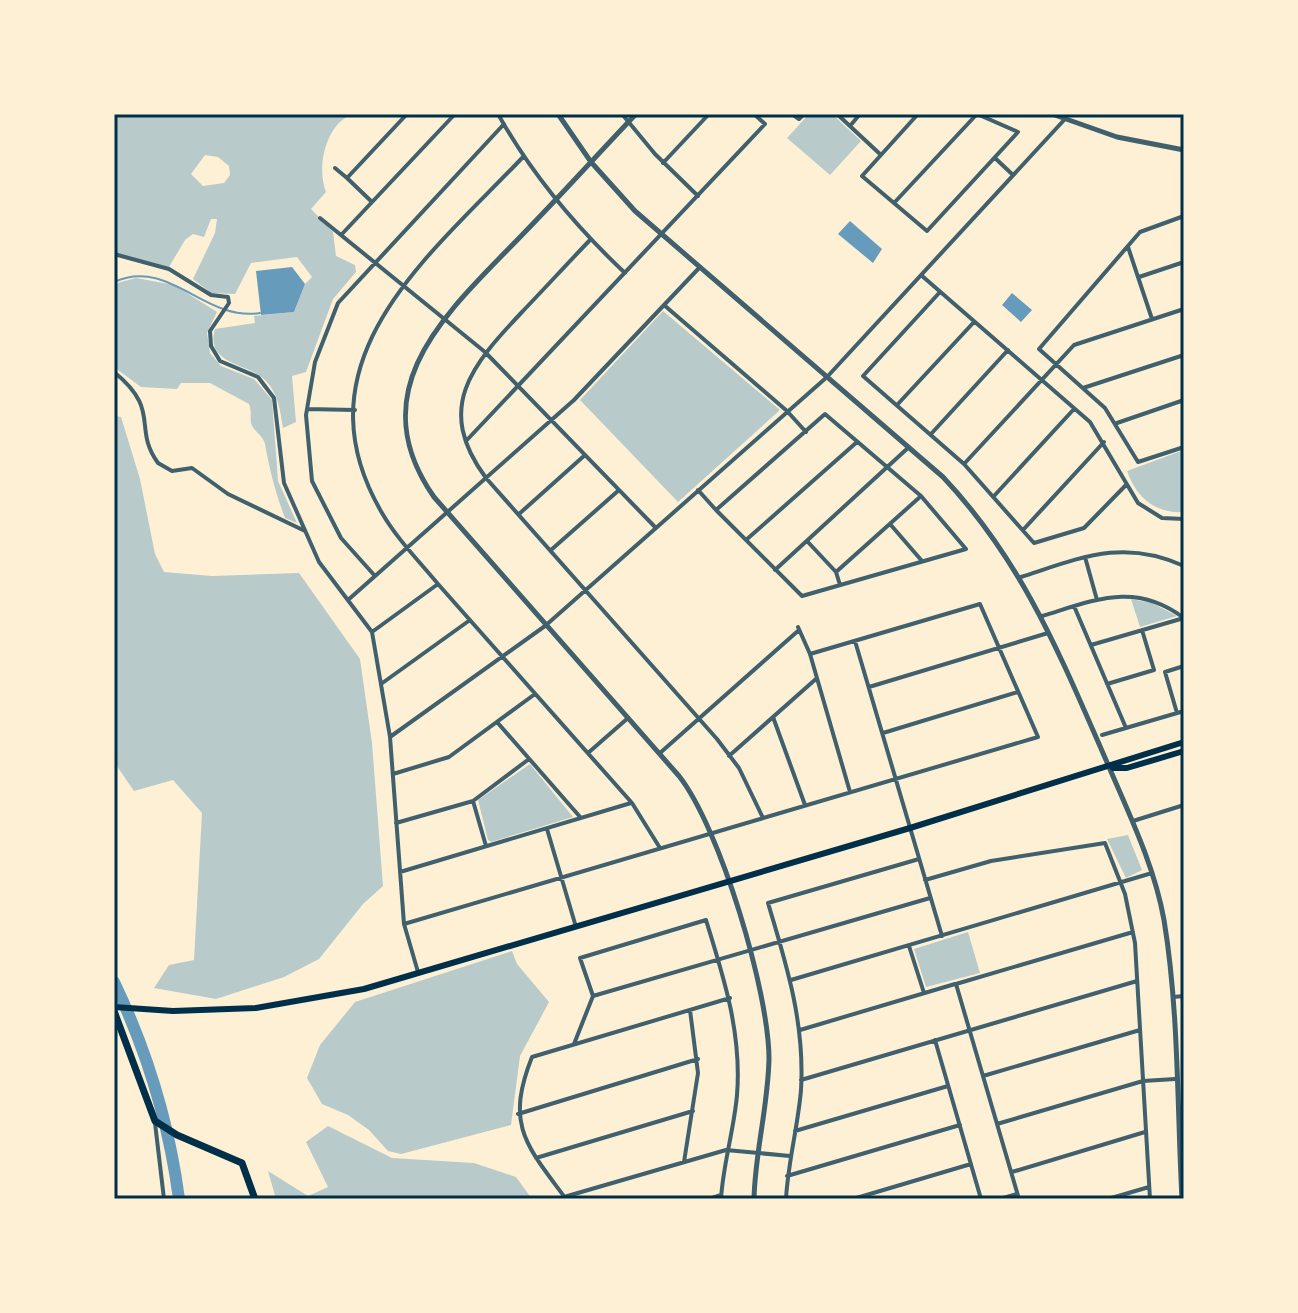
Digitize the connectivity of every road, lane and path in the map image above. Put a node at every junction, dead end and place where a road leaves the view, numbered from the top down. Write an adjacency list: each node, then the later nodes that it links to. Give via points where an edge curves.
1 (407, 114): 28 (street)
2 (455, 114): 31 (street)
3 (498, 114): 18 (street)
4 (558, 114): 24 (street)
5 (622, 114): 17 (street)
6 (636, 114): 17 (street)
7 (709, 114): 25 (street)
8 (754, 114): 29 (street, via 765,124)
9 (792, 114): 10 (street, via 799,119)
10 (804, 114)
11 (837, 114): 19 (street)
12 (860, 114): 19 (street)
13 (918, 114): 21 (street)
14 (977, 114): 23 (street, via 1018,132); 32 (street)
15 (1052, 114): 16 (street)
16 (1065, 119): 20 (street, via 1117,137); 27 (street)
17 (628, 122): 24 (street); 25 (street)
18 (504, 124): 22 (street); 40 (street)
19 (850, 126): 21 (street)
20 (1184, 150)
21 (881, 155): 32 (street, via 862,176)
22 (523, 157): 30 (street); 46 (street)
23 (995, 158): 27 (street); 32 (street, via 927,231)
24 (591, 162): 30 (street); 36 (street)
25 (663, 163): 29 (street)
26 (335, 168): 28 (street)
27 (1013, 175): 44 (street)
28 (347, 178): 31 (street)
29 (698, 196): 36 (street)
30 (555, 201): 37 (street); 50 (street)
31 (372, 202): 35 (street)
32 (894, 203)
33 (1184, 216): 38 (street, via 1142,230)
34 (320, 218): 35 (street)
35 (342, 234): 40 (street)
36 (661, 234): 42 (street); 43 (street)
37 (590, 240): 43 (street); 54 (street)
38 (1128, 247): 45 (street); 56 (street, via 1039,349)
39 (114, 254): 93 (street, via 169,269 211,295 228,297 210,338 215,355 227,366 258,377 277,406 284,483)
40 (375, 260): 46 (street); 65 (street, via 338,303 315,362)
41 (1184, 262): 45 (street)
42 (700, 267): 48 (street); 58 (street)
43 (625, 273): 60 (street)
44 (921, 275): 47 (street); 58 (street)
45 (1139, 277): 51 (street)
46 (403, 284): 50 (street); 66 (street, via 369,340)
47 (940, 292): 52 (street); 63 (street, via 863,376)
48 (664, 305): 67 (street); 68 (street)
49 (1184, 309): 51 (street)
50 (443, 318): 54 (street); 87 (street, via 416,364 407,416 421,474)
51 (1152, 319): 56 (street, via 1074,345)
52 (974, 321): 53 (street); 63 (street)
53 (1008, 350): 59 (street); 71 (street)
54 (485, 352): 60 (street); 72 (street, via 462,399)
55 (1184, 355): 61 (street)
56 (1055, 364): 59 (street); 61 (street)
57 (114, 372): 93 (street, via 141,399 158,463 172,471 192,468 228,494)
58 (827, 377): 67 (street); 75 (street)
59 (1042, 379): 64 (street); 78 (street)
60 (518, 386): 68 (street); 72 (street)
61 (1083, 388): 69 (street)
62 (1184, 400): 69 (street)
63 (897, 405): 71 (street)
64 (1075, 408): 74 (street); 85 (street)
65 (307, 409): 66 (street); 103 (street, via 312,481 341,538)
66 (355, 410): 96 (street, via 366,479)
67 (787, 411): 70 (street); 83 (street)
68 (552, 421): 77 (street); 80 (street)
69 (1117, 423): 76 (street, via 1138,462)
70 (806, 432): 73 (street, via 825,414); 86 (street)
71 (931, 434): 78 (street)
72 (466, 441): 80 (street)
73 (857, 442): 79 (street); 94 (street)
74 (1104, 442): 81 (street); 92 (street)
75 (910, 446): 79 (street); 104 (street, via 977,515)
76 (1184, 447)
77 (585, 455): 82 (street); 88 (street)
78 (964, 464): 85 (street)
79 (889, 469): 84 (street); 95 (street)
80 (486, 478): 87 (street); 88 (street)
81 (1126, 485): 89 (street, via 1148,512); 92 (street, via 1084,528 1034,543)
82 (619, 490): 91 (street); 97 (street)
83 (698, 490): 86 (street); 91 (street)
84 (921, 496): 90 (street); 99 (street, via 966,549)
85 (994, 496): 92 (street)
86 (716, 510): 94 (street)
87 (447, 513): 96 (street); 114 (street)
88 (519, 514): 97 (street)
89 (1184, 519)
90 (890, 524): 99 (street); 102 (street)
91 (656, 528): 107 (street)
92 (1023, 530)
93 (305, 531): 108 (street, via 319,562)
94 (746, 540): 101 (street)
95 (807, 541): 101 (street); 102 (street)
96 (407, 548): 103 (street); 105 (street)
97 (551, 550): 107 (street)
98 (1085, 557): 100 (street, via 1123,550); 104 (street); 109 (street)
99 (922, 561): 106 (street)
100 (1184, 566)
101 (775, 570): 106 (street, via 802,596)
102 (836, 572): 106 (street)
103 (375, 576): 108 (street)
104 (1021, 577): 111 (street)
105 (438, 584): 113 (street); 116 (street)
106 (840, 585)
107 (586, 590): 114 (street); 134 (street)
108 (348, 600): 116 (street)
109 (1097, 600): 110 (street); 112 (street, via 1137,597)
110 (1074, 606): 111 (street); 119 (street)
111 (1042, 616): 117 (street)
112 (1184, 618): 115 (street)
113 (470, 620): 122 (street); 125 (street)
114 (545, 626): 122 (street); 133 (street)
115 (1142, 630): 119 (street); 126 (street, via 1154,670)
116 (372, 632): 125 (street)
117 (1050, 633): 120 (street); 146 (street)
118 (855, 641): 120 (street, via 980,604); 121 (street); 127 (street)
119 (1091, 645): 126 (street)
120 (999, 648): 127 (street); 128 (street)
121 (810, 654): 124 (street); 134 (street, via 799,629)
122 (503, 656): 129 (street); 139 (street)
123 (1184, 666): 131 (street, via 1165,672)
124 (817, 678): 132 (street); 149 (street)
125 (381, 684): 139 (street)
126 (1107, 684): 136 (street)
127 (868, 687): 137 (street)
128 (1018, 692): 137 (street); 148 (street, via 1038,737)
129 (535, 694): 135 (street); 142 (street)
130 (1184, 711): 131 (street)
131 (1177, 713): 136 (street)
132 (773, 717): 144 (street); 153 (street)
133 (628, 718): 142 (street); 143 (street)
134 (699, 718): 143 (street); 144 (street)
135 (497, 722): 145 (street); 147 (street, via 449,757)
136 (1126, 728): 138 (street)
137 (882, 733): 148 (street)
138 (1102, 735)
139 (390, 737): 147 (street)
140 (1184, 742): 146 (main road)
141 (1184, 751): 146 (main road)
142 (588, 753): 151 (street)
143 (659, 753): 160 (street, via 696,800)
144 (729, 756): 155 (street)
145 (529, 759): 150 (street); 154 (street)
146 (1109, 768): 156 (street); 158 (main road)
147 (393, 774): 157 (street)
148 (895, 779): 149 (street); 158 (street)
149 (850, 792): 153 (street)
150 (473, 801): 157 (street); 161 (street)
151 (632, 803): 154 (street); 162 (street)
152 (1184, 805): 156 (street)
153 (805, 806): 155 (street)
154 (581, 818): 159 (street)
155 (763, 818): 160 (street)
156 (1131, 821): 165 (street)
157 (396, 823): 164 (street)
158 (910, 828): 163 (street); 168 (main road)
159 (547, 829): 161 (street); 166 (street)
160 (713, 832): 162 (street); 168 (street)
161 (486, 846): 164 (street)
162 (660, 848): 166 (street)
163 (919, 859): 167 (street); 175 (street, via 768,903)
164 (400, 872): 171 (street)
165 (1152, 873): 169 (street); 186 (street, via 1164,920)
166 (562, 877): 171 (street); 172 (street)
167 (925, 880): 169 (street, via 991,861 1105,843); 170 (street)
168 (728, 882): 172 (main road); 177 (street)
169 (1122, 883): 173 (street); 174 (street)
170 (930, 898): 174 (street); 175 (street)
171 (404, 924): 179 (street)
172 (576, 927): 179 (main road)
173 (1133, 932): 181 (street); 182 (street)
174 (942, 936): 176 (street)
175 (780, 941): 177 (street); 180 (street)
176 (909, 946): 180 (street); 183 (street)
177 (749, 950): 178 (street); 210 (street, via 769,1054)
178 (719, 961): 184 (street); 184 (street, via 706,920 580,958); 187 (street)
179 (418, 972): 188 (main road, via 315,1000 256,1008)
180 (791, 980): 190 (street)
181 (1137, 981): 191 (street); 192 (street)
182 (956, 984): 183 (street); 191 (street)
183 (924, 993): 190 (street)
184 (593, 996): 194 (street)
185 (1184, 996): 186 (street)
186 (1171, 997): 198 (street)
187 (730, 998): 189 (street); 209 (street, via 738,1072)
188 (114, 1009): 204 (main road)
189 (690, 1010): 194 (street); 195 (street)
190 (800, 1030): 197 (street)
191 (970, 1030): 193 (street); 196 (street)
192 (1140, 1030): 196 (street); 199 (street)
193 (935, 1040): 197 (street); 201 (street)
194 (574, 1044): 203 (street, via 532,1057 521,1085)
195 (698, 1059): 202 (street); 203 (street)
196 (983, 1076): 205 (street)
197 (801, 1080): 207 (street)
198 (1176, 1080): 199 (street); 200 (street); 231 (street)
199 (1143, 1081): 205 (street); 208 (street)
200 (1184, 1082)
201 (948, 1086): 206 (street); 207 (street)
202 (693, 1111): 212 (street); 213 (street)
203 (518, 1114): 212 (street)
204 (155, 1121): 221 (street); 222 (main road, via 242,1163)
205 (997, 1124): 215 (street)
206 (960, 1125): 214 (street); 216 (street)
207 (795, 1131): 211 (street)
208 (1145, 1132): 215 (street); 217 (street)
209 (726, 1150): 210 (street); 213 (street); 219 (street)
210 (758, 1153): 211 (street); 224 (street)
211 (790, 1156): 216 (street)
212 (536, 1158): 220 (street)
213 (684, 1163): 220 (street)
214 (971, 1164): 226 (street); 227 (street)
215 (1012, 1172): 218 (street)
216 (787, 1176): 225 (street)
217 (1149, 1187): 229 (street); 230 (street)
218 (1018, 1196): 228 (street)
219 (721, 1197): 223 (street)
220 (565, 1198)
221 (164, 1199)
222 (255, 1199)
223 (709, 1199)
224 (754, 1199)
225 (786, 1199)
226 (853, 1199)
227 (981, 1199)
228 (1000, 1199)
229 (1108, 1199)
230 (1150, 1199)
231 (1182, 1199)

